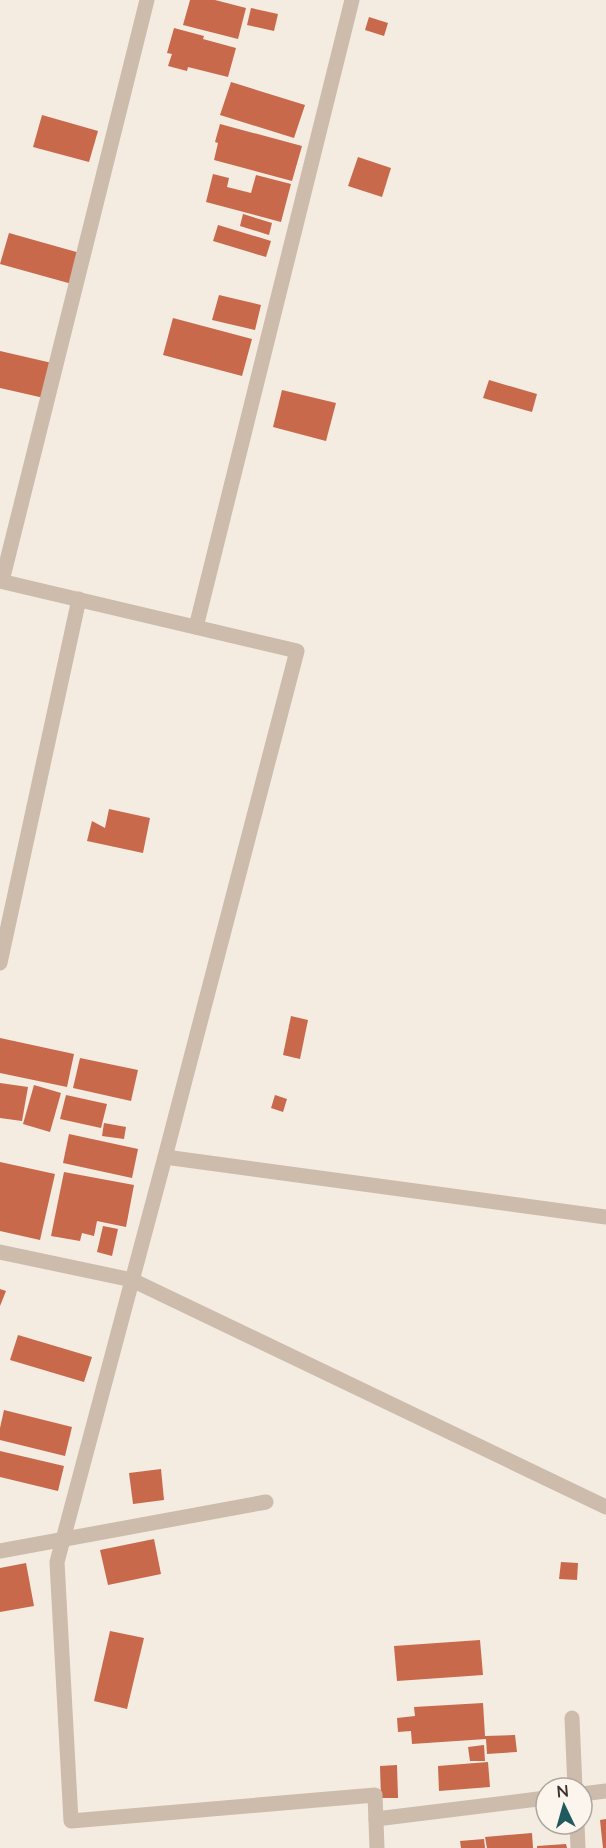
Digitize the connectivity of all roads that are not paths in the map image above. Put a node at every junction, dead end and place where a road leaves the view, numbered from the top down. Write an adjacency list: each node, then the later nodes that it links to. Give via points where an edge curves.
1 (147, 0): 3 (street)
2 (352, 0): 5 (street)
3 (1, 581): 4 (street)
4 (79, 599): 5 (street); 6 (street)
5 (196, 627): 7 (street, via 297,651)
6 (0, 963)
7 (165, 1157): 8 (street); 10 (street)
8 (606, 1217)
9 (0, 1252): 10 (street)
10 (132, 1280): 12 (street); 13 (street)
11 (266, 1502): 13 (street)
12 (606, 1507)
13 (62, 1540): 14 (street); 18 (street, via 57,1562 70,1821 375,1795)
14 (0, 1551)
15 (572, 1718): 16 (street)
16 (574, 1776)
17 (534, 1799): 18 (street)
18 (376, 1819): 19 (street)
19 (377, 1848)

